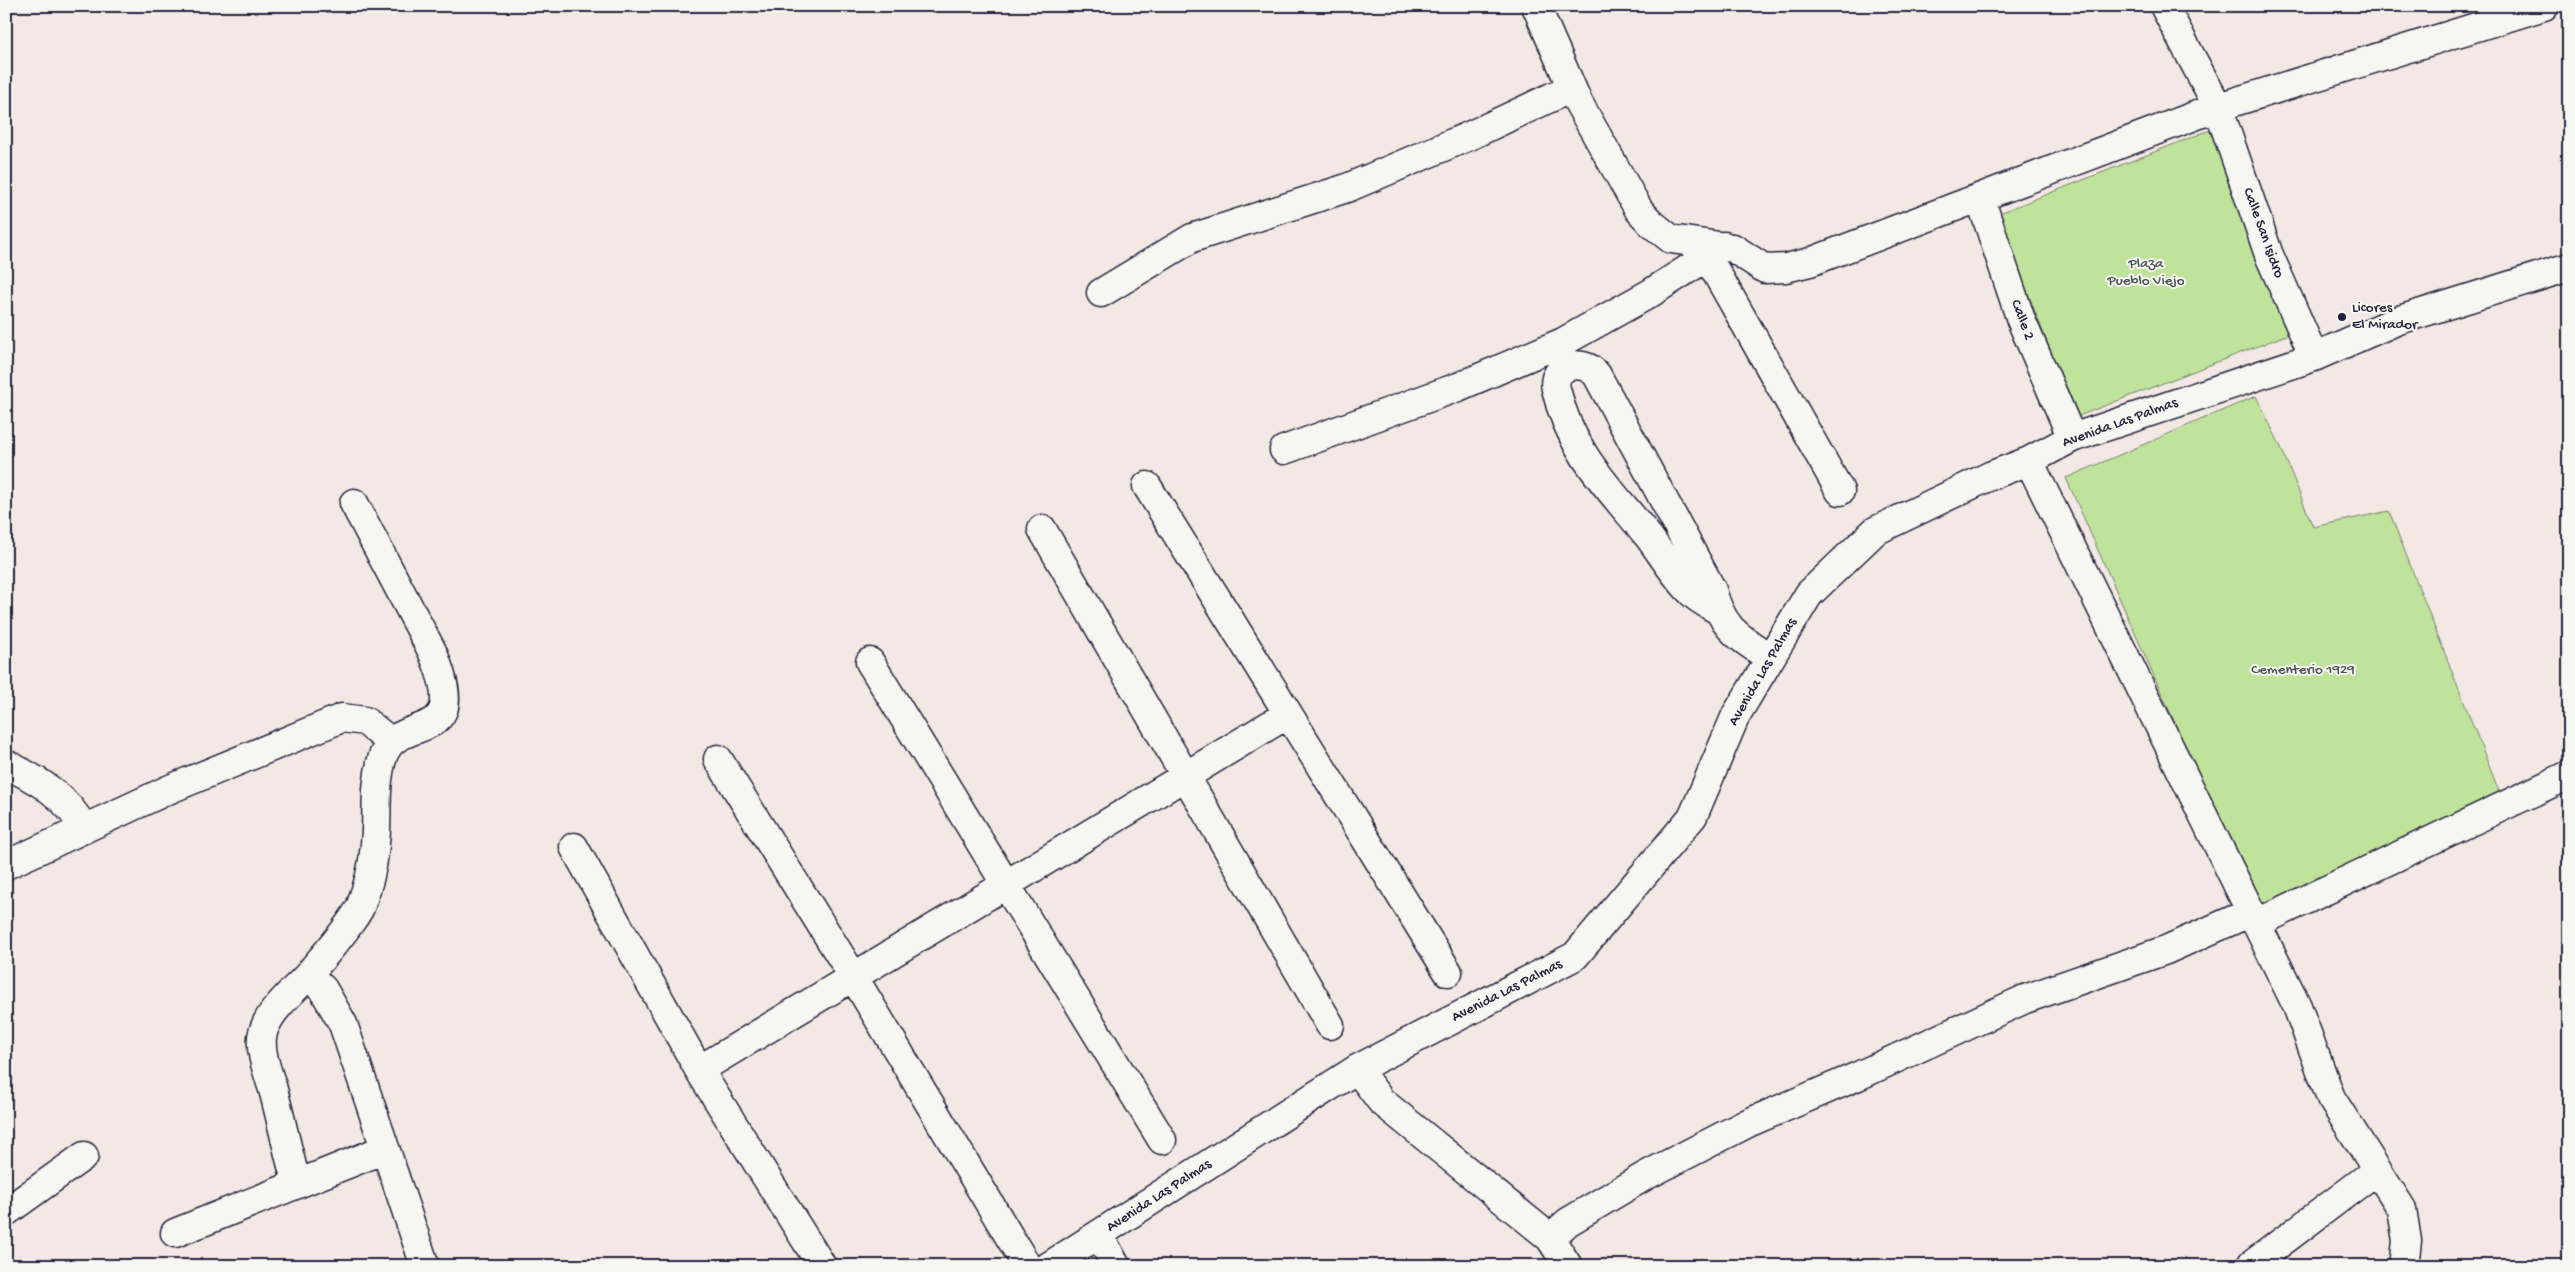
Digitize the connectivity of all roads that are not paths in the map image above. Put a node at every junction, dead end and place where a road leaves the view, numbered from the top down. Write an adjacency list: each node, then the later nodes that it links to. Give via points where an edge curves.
1 (1536, 6): 4 (street)
2 (2164, 6): 5 (street, Calle San Isidro)
3 (2544, 6): 5 (street)
4 (1572, 88): 7 (street, via 1630,196 1651,223 1671,239 1705,245); 9 (street, via 1346,188 1192,238)
5 (2218, 107): 6 (street); 10 (street, Calle San Isidro, via 2269,255)
6 (1980, 198): 7 (street, via 1810,262 1786,268 1765,268 1745,254); 11 (street, Calle 2, via 2021,320)
7 (1716, 252): 12 (street, via 1563,342 1458,387); 15 (street)
8 (2569, 267): 10 (street, Avenida Las Palmas, via 2396,321)
9 (1101, 293)
10 (2314, 357): 11 (street, Avenida Las Palmas)
11 (2072, 438): 13 (street, Avenida Las Palmas)
12 (1284, 450)
13 (2029, 461): 19 (street, Avenida Las Palmas, via 1992,475 1875,531 1809,594); 31 (street)
14 (1147, 486): 21 (street)
15 (1840, 491)
16 (354, 504): 22 (street, via 432,651 444,687 445,698 438,718 432,724)
17 (1042, 529): 25 (street)
18 (1718, 610): 18 (street, via 1692,593 1591,468 1568,426 1555,386 1560,372 1566,367 1581,364 1597,375 1712,590); 19 (street, via 1731,632)
19 (1770, 658): 36 (street, Avenida Las Palmas, via 1736,715 1693,816 1576,956)
20 (870, 662): 30 (street)
21 (1288, 714): 25 (street); 32 (street)
22 (391, 742): 27 (street, via 365,721 342,718 170,789); 33 (street, via 376,779 373,858 359,910)
23 (718, 759): 34 (street)
24 (6, 764): 27 (street, via 66,801)
25 (1184, 774): 30 (street); 35 (street)
26 (2569, 775): 31 (street)
27 (84, 829): 29 (street)
28 (574, 846): 37 (street)
29 (6, 865)
30 (1005, 883): 34 (street); 38 (street)
31 (2254, 918): 41 (street, via 2297,1006 2331,1098); 46 (street, via 2025,999 1748,1123 1645,1176 1568,1222)
32 (1448, 972)
33 (308, 975): 39 (street, via 323,989 343,1024); 42 (street, via 271,1015 262,1037 262,1049)
34 (853, 976): 37 (street); 49 (street)
35 (1330, 1025)
36 (1357, 1069): 45 (street, Avenida Las Palmas); 46 (street, via 1381,1101)
37 (699, 1070): 48 (street)
38 (1162, 1140)
39 (385, 1149): 42 (street); 47 (street)
40 (84, 1156): 43 (street)
41 (2377, 1170): 53 (street); 54 (street, via 2402,1209 2407,1241)
42 (297, 1184): 44 (street)
43 (6, 1212)
44 (175, 1233)
45 (1098, 1235): 50 (street, Avenida Las Palmas); 51 (street)
46 (1550, 1238): 52 (street)
47 (426, 1266)
48 (822, 1266)
49 (1027, 1266)
50 (1049, 1266)
51 (1116, 1266)
52 (1568, 1266)
53 (2250, 1266)
54 (2404, 1266)

